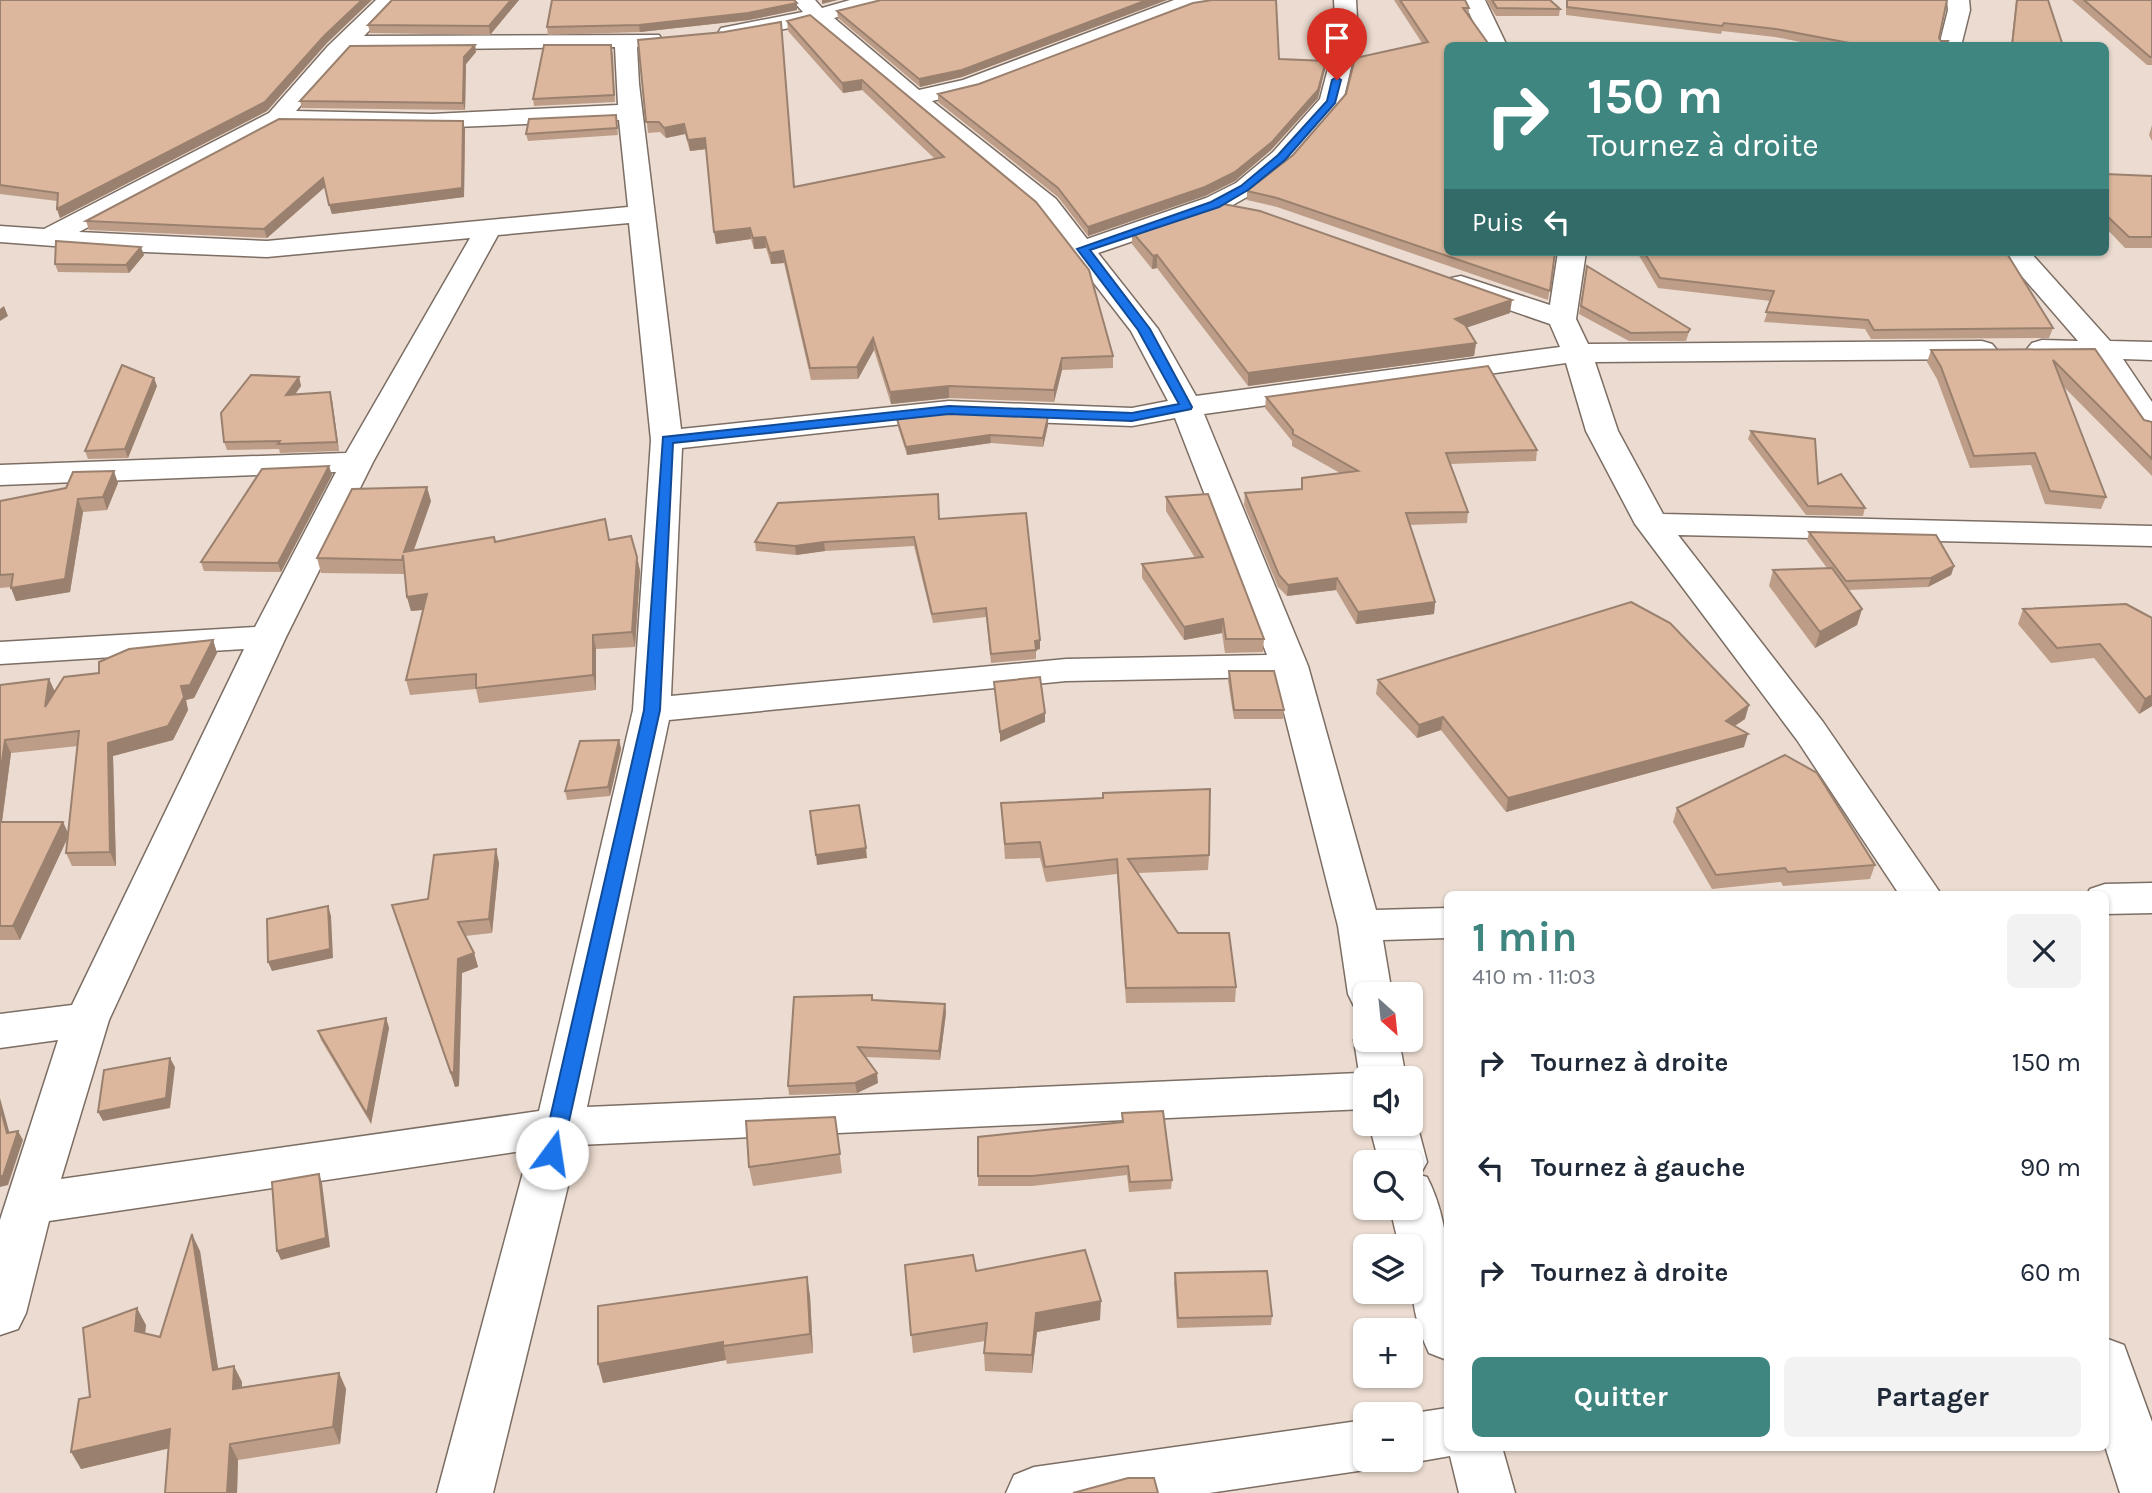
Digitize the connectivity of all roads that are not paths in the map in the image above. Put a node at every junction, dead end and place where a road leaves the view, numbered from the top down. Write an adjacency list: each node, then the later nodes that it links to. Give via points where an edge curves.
1 (388, 0): 13 (street)
2 (873, 0): 7 (street)
3 (1203, 0): 14 (street, via 970,85)
4 (1345, 0): 17 (street, via 1347,38 1331,101 1282,158 1245,188)
5 (1474, 0): 11 (street)
6 (1958, 0): 12 (street)
7 (811, 8): 8 (street, via 761,29); 14 (street)
8 (712, 36)
9 (675, 38): 10 (street)
10 (626, 42): 13 (street); 15 (street)
11 (1494, 42)
12 (1951, 42)
13 (346, 43): 16 (street)
14 (914, 98): 23 (street, via 1047,205)
15 (630, 111): 16 (street, via 432,121); 19 (street)
16 (277, 118): 22 (street)
17 (1215, 204): 18 (street); 23 (street)
18 (1254, 212)
19 (642, 214): 20 (street); 34 (street)
20 (488, 230): 22 (street, via 267,249); 35 (street)
21 (0, 234): 22 (street)
22 (49, 237): 26 (street)
23 (1083, 249): 32 (street, via 1144,329)
24 (1572, 256): 28 (street)
25 (2019, 256): 29 (street)
26 (0, 259)
27 (1434, 274): 28 (street)
28 (1562, 319): 31 (street)
29 (2101, 349): 30 (street); 31 (street); 33 (street)
30 (2152, 351)
31 (1577, 354): 32 (street); 37 (street, via 1602,431)
32 (1186, 407): 34 (street, via 1132,417 949,410); 41 (street)
33 (2152, 424)
34 (667, 440): 42 (street)
35 (357, 462): 36 (street); 39 (street)
36 (0, 475)
37 (1651, 524): 38 (street); 43 (street, via 1810,732)
38 (2152, 536)
39 (268, 637): 40 (street); 49 (street)
40 (0, 653)
41 (1290, 666): 42 (street, via 1066,670); 47 (street)
42 (652, 710): 52 (street)
43 (1918, 891)
44 (2152, 898): 45 (street)
45 (2109, 899)
46 (1444, 923): 47 (street)
47 (1359, 926): 48 (street)
48 (1368, 982)
49 (87, 1020): 50 (street); 53 (street)
50 (0, 1031)
51 (1353, 1092): 52 (street)
52 (559, 1127): 53 (street); 62 (street)
53 (29, 1204): 55 (street)
54 (1417, 1220): 56 (street)
55 (0, 1313)
56 (1444, 1325)
57 (2109, 1373): 65 (street)
58 (1444, 1433): 59 (street)
59 (1423, 1436)
60 (1353, 1447): 63 (street)
61 (1476, 1451): 64 (street)
62 (465, 1493)
63 (1034, 1493)
64 (1487, 1493)
65 (2148, 1493)

